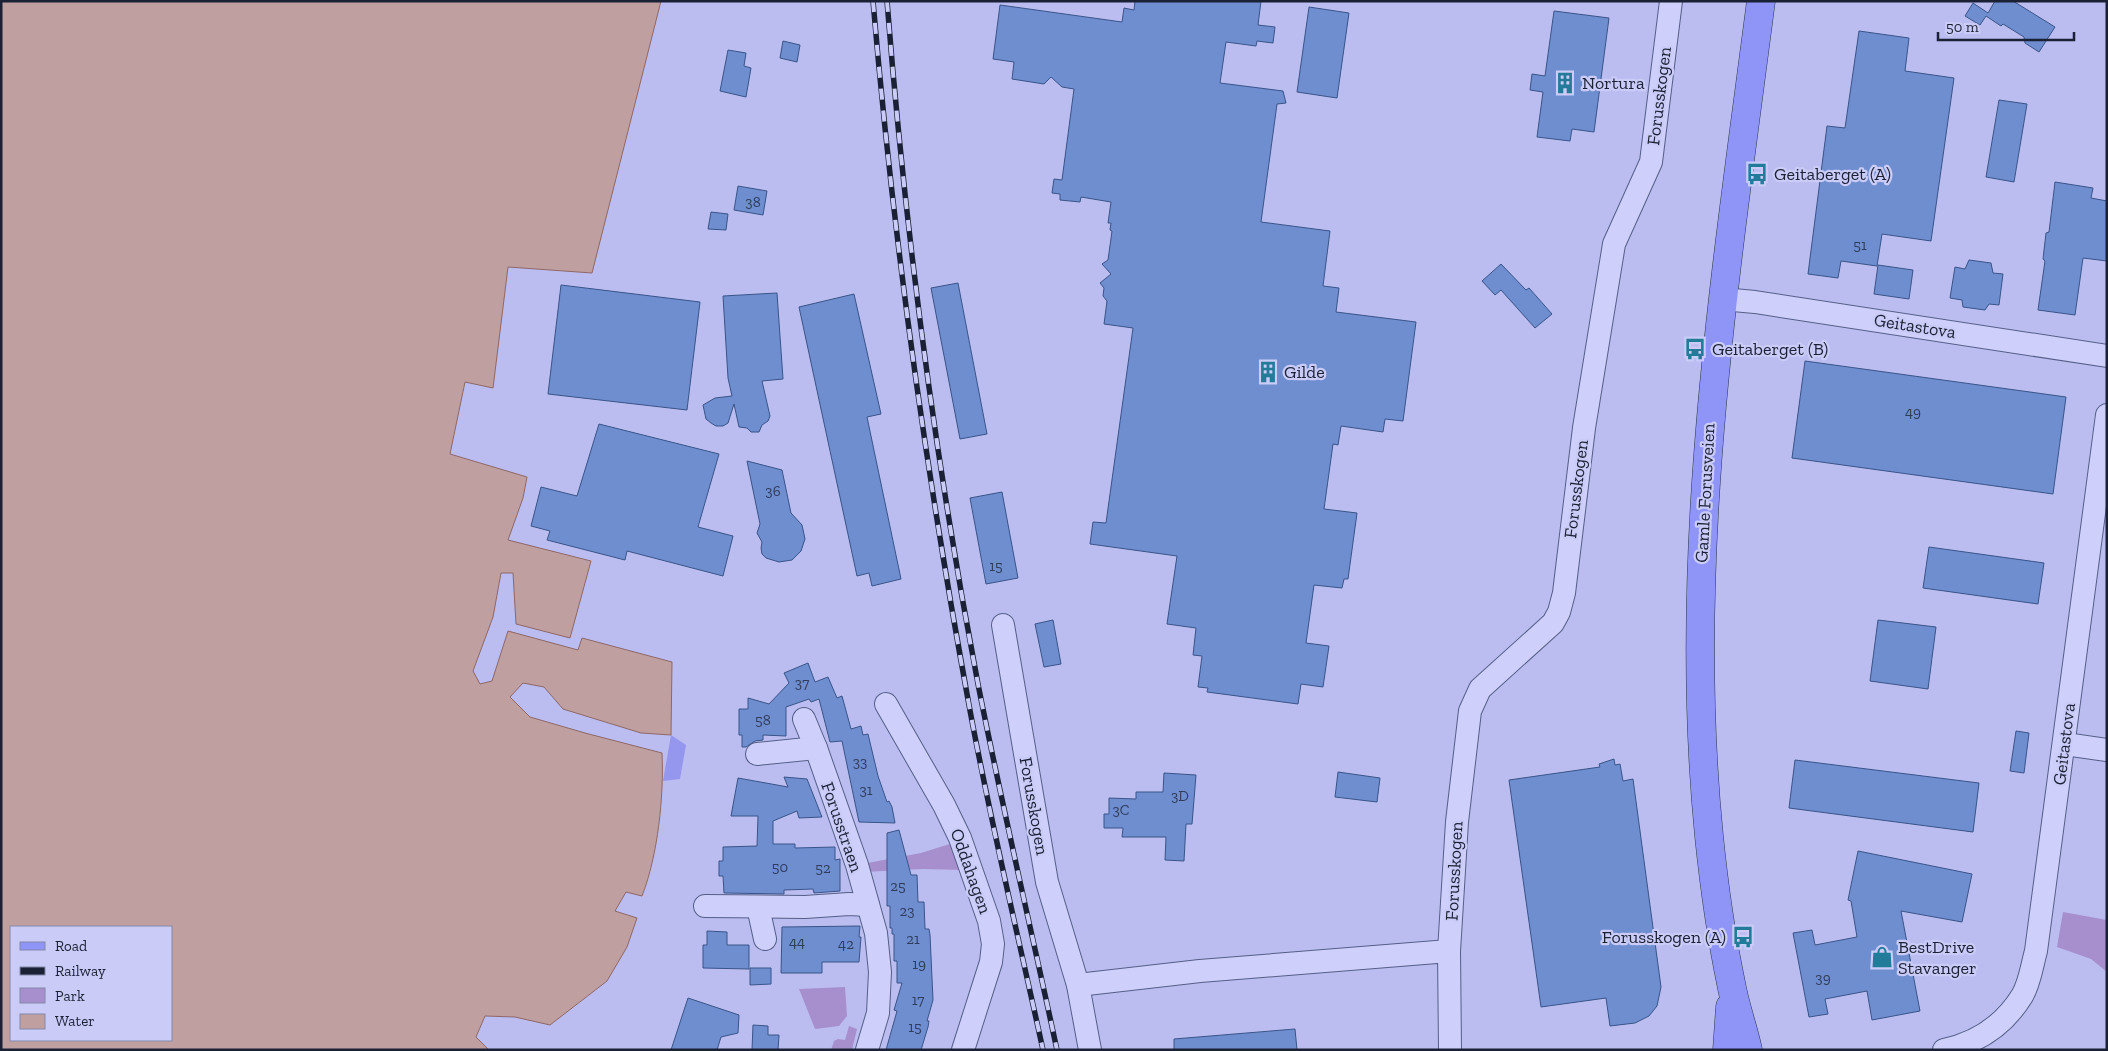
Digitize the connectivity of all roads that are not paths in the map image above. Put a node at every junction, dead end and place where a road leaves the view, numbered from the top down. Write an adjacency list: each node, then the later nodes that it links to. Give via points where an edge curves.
1 (1671, 1): 17 (street, Forusskogen, via 1651,162 1614,244 1584,428 1560,612 1535,641 1480,689 1470,711 1457,822)
2 (1761, 1): 3 (main road, Gamle Forusveien)
3 (1722, 299): 4 (street, Geitastova); 19 (main road, Gamle Forusveien, via 1705,476 1700,615 1705,793)
4 (2107, 356)
5 (2107, 415): 9 (street, Geitastova)
6 (1003, 625): 18 (street, Forusskogen, via 1047,882)
7 (886, 704): 22 (street, Oddahagen, via 944,804 960,838 989,921 994,944 991,962)
8 (804, 719): 10 (street, Forusstraen)
9 (2065, 744): 11 (street); 20 (street, Geitastova, via 2036,951 2029,978 2009,1012 1990,1031)
10 (816, 748): 12 (street); 13 (street, Forusstraen)
11 (2107, 750)
12 (756, 754)
13 (868, 905): 15 (street); 21 (street, Forusstraen, via 876,933 880,972 878,1013)
14 (705, 906): 15 (street)
15 (758, 906): 16 (street)
16 (765, 939)
17 (1449, 951): 18 (street, via 1200,971); 24 (street, Forusskogen)
18 (1078, 985): 23 (street, Forusskogen)
19 (1731, 985): 25 (main road, Gamle Forusveien); 26 (main road, Gamle Forusveien)
20 (1958, 1048)
21 (867, 1050)
22 (963, 1050)
23 (1090, 1050)
24 (1450, 1050)
25 (1727, 1050)
26 (1748, 1050)

